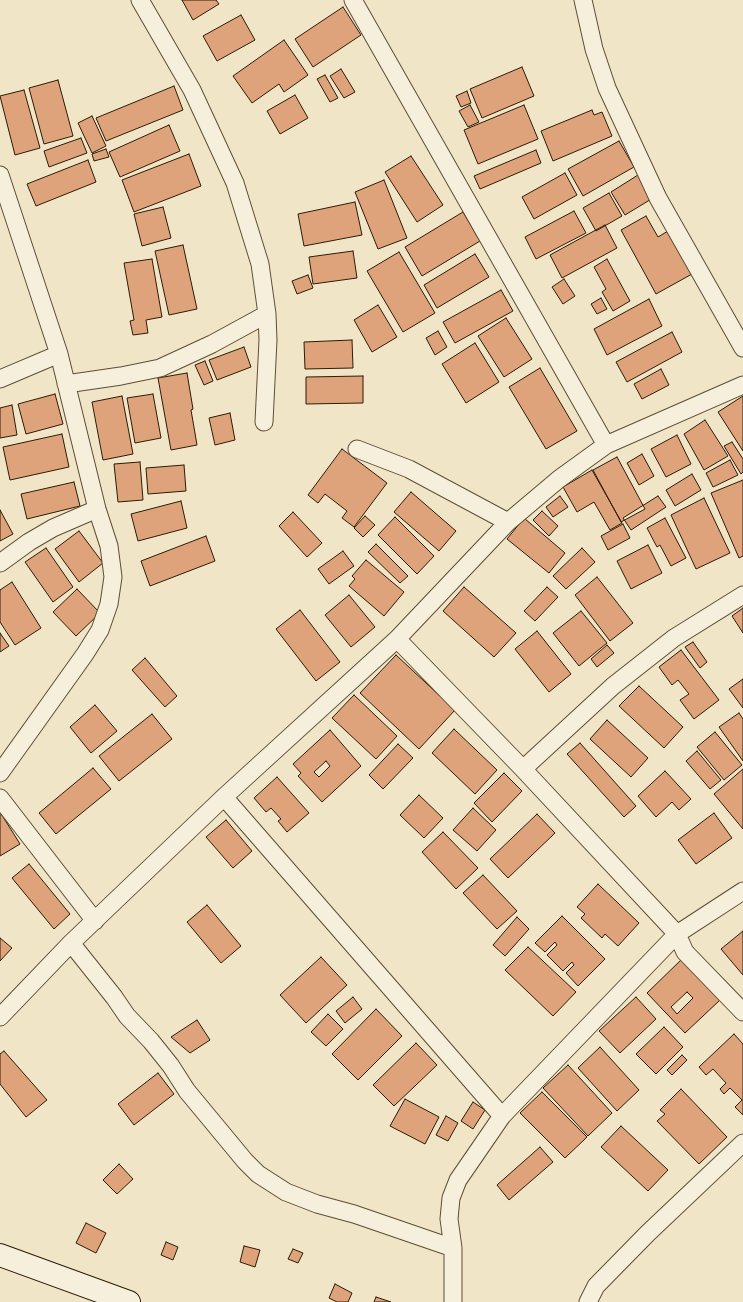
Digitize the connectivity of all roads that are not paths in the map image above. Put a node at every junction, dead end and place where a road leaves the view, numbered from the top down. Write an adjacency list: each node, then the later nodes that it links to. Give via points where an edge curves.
1 (140, 0): 5 (street, via 192,90 235,183 260,264)
2 (353, 0): 12 (street)
3 (583, 0): 6 (street, via 594,49 607,88 658,198)
4 (0, 175): 7 (street)
5 (267, 314): 9 (street, via 212,344 160,368); 11 (street)
6 (743, 348)
7 (59, 354): 8 (street); 9 (street)
8 (0, 379)
9 (66, 384): 14 (street)
10 (743, 385): 12 (street)
11 (264, 422)
12 (606, 445): 15 (street, via 559,479)
13 (357, 449): 15 (street, via 409,469)
14 (97, 509): 16 (street, via 53,528); 20 (street, via 109,546 113,577 110,604 100,630 86,654)
15 (508, 522): 18 (street)
16 (0, 563)
17 (743, 595): 19 (street, via 674,638 613,686)
18 (397, 639): 19 (street); 21 (street)
19 (523, 769): 25 (street)
20 (0, 773)
21 (224, 797): 24 (street); 29 (street)
22 (0, 798): 24 (street)
23 (743, 891): 25 (street)
24 (95, 921): 26 (street)
25 (677, 934): 27 (street, via 685,952); 29 (street)
26 (71, 943): 28 (street); 31 (street, via 127,1016 171,1066 187,1091 258,1174 286,1192 317,1204)
27 (743, 1012)
28 (0, 1017)
29 (502, 1116): 31 (street, via 458,1180 449,1219)
30 (743, 1144): 35 (street, via 642,1239 596,1286)
31 (453, 1248): 34 (street)
32 (0, 1255): 33 (street)
33 (129, 1302)
34 (453, 1302)
35 (588, 1302)

